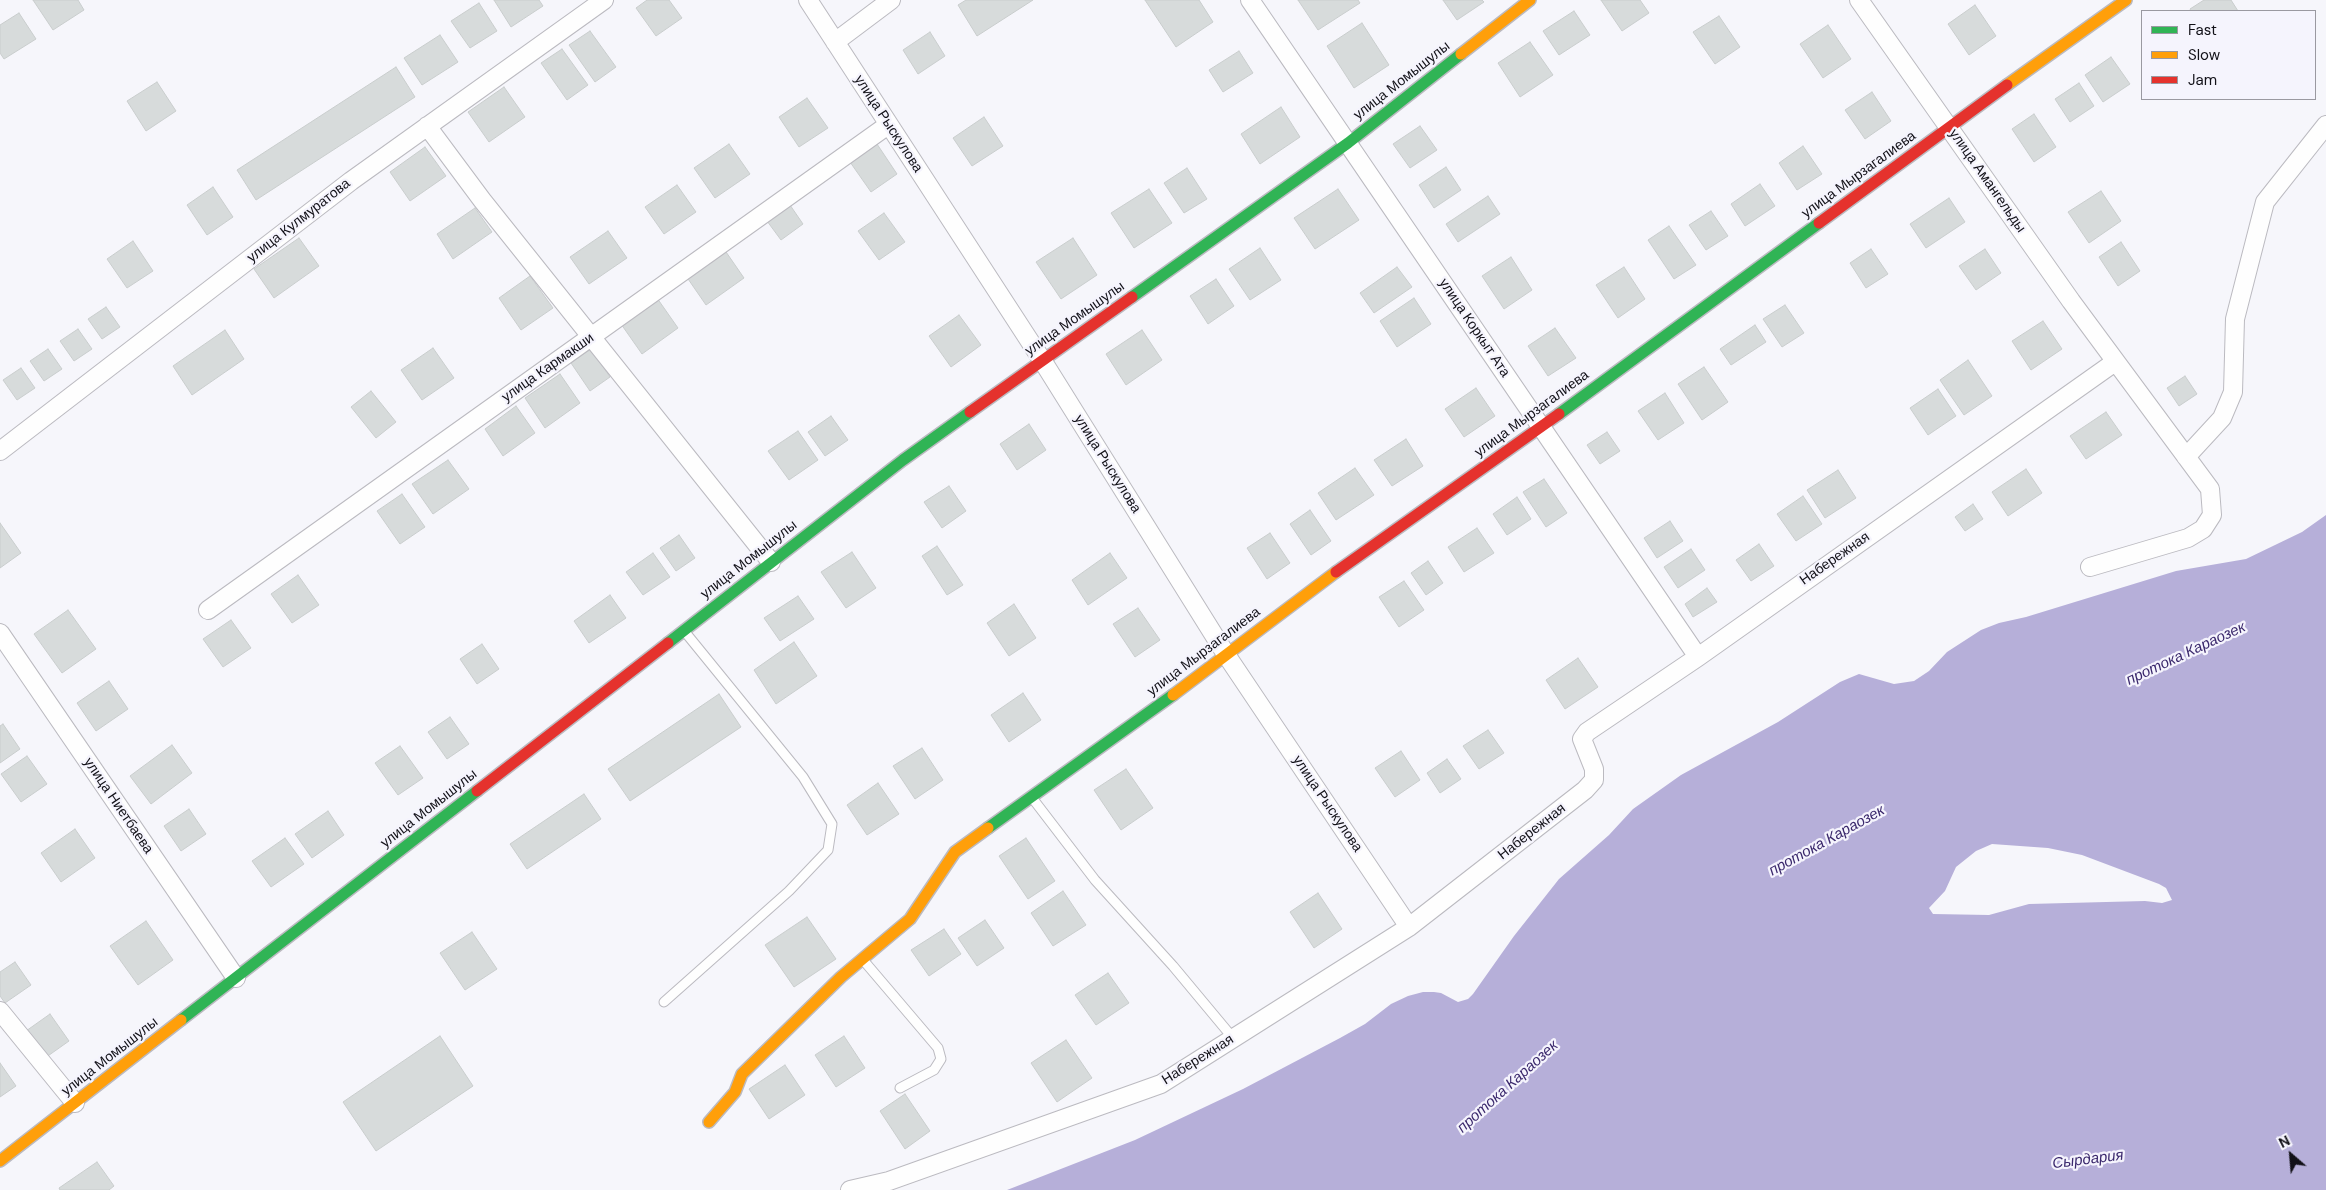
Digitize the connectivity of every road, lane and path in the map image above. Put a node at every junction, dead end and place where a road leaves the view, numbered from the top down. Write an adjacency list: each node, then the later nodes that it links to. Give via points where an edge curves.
1 (604, 0): 11 (street, улица Кулмуратова)
2 (808, 0): 8 (street, улица Рыскулова)
3 (891, 0): 8 (street)
4 (1250, 0): 13 (street, улица Коркыт Ата)
5 (1530, 0): 13 (street, улица Момышулы)
6 (1860, 0): 12 (street, улица Амангельды)
7 (2126, 0): 12 (street, улица Мырзагалиева)
8 (835, 42): 9 (street, улица Рыскулова)
9 (888, 125): 14 (street, улица Кармакши); 15 (street, улица Рыскулова)
10 (2326, 125): 19 (street, via 2265,202 2235,319 2233,392 2222,418)
11 (427, 126): 14 (street); 18 (street, улица Кулмуратова)
12 (1949, 127): 16 (street, улица Амангельды); 17 (street, улица Мырзагалиева)
13 (1348, 143): 15 (street, улица Момышулы); 17 (street, улица Коркыт Ата)
14 (592, 336): 20 (street); 22 (street, улица Кармакши)
15 (1042, 360): 20 (street, улица Момышулы, via 903,460); 25 (street, улица Рыскулова)
16 (2115, 362): 19 (street, улица Амангельды); 26 (street, Набережная)
17 (1541, 427): 25 (street, улица Мырзагалиева, via 1333,574); 26 (street, улица Коркыт Ата)
18 (0, 451)
19 (2186, 457): 21 (street, улица Амангельды, via 2210,489 2212,514 2203,529 2188,538)
20 (771, 562): 23 (street, улица Момышулы)
21 (2090, 567)
22 (208, 610)
23 (683, 630): 30 (street, улица Момышулы); 31 (lane, via 803,777 832,824 828,850 789,892)
24 (0, 633): 30 (street, улица Ниетбаева)
25 (1227, 656): 27 (street, улица Мырзагалиева); 28 (street, улица Рыскулова)
26 (1698, 657): 28 (street, Набережная, via 1587,732 1582,739 1594,769 1594,780 1585,790)
27 (1032, 797): 29 (street, улица Мырзагалиева, via 955,852 910,919); 33 (lane, via 1095,880)
28 (1409, 927): 33 (street, Набережная)
29 (862, 959): 34 (lane, via 938,1048 941,1059 934,1070); 36 (street, via 742,1074 735,1092)
30 (236, 978): 35 (street, улица Момышулы)
31 (664, 1002)
32 (0, 1011): 35 (street)
33 (1234, 1038): 38 (street, Набережная, via 1161,1084 889,1181)
34 (900, 1088)
35 (75, 1103): 37 (street, улица Момышулы)
36 (709, 1122)
37 (0, 1161)
38 (850, 1190)

